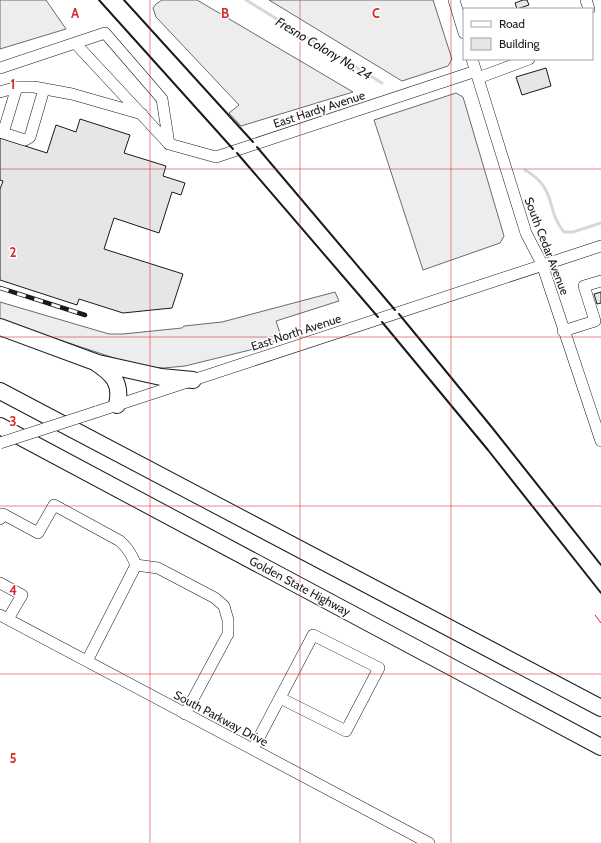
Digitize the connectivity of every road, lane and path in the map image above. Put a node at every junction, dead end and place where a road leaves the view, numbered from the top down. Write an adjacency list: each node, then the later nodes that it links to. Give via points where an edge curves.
1 (454, 0): 2 (street)
2 (463, 30)
3 (75, 43): 6 (street); 11 (street); 13 (street, via 105,33 162,99)
4 (472, 60): 7 (street, South Cedar Avenue)
5 (525, 60): 7 (street, East Hardy Avenue)
6 (0, 68)
7 (477, 74): 13 (street, East Hardy Avenue, via 216,157); 15 (street, South Cedar Avenue, via 526,233)
8 (17, 86): 9 (street); 10 (street); 12 (street)
9 (44, 89): 11 (street, via 72,94); 12 (street, via 30,137 25,140)
10 (0, 92)
11 (142, 114): 13 (street)
12 (2, 133)
13 (169, 144)
14 (601, 247): 15 (street, East North Avenue)
15 (542, 264): 18 (street, South Cedar Avenue); 20 (street, East North Avenue)
16 (601, 281): 18 (street, via 584,286 595,321)
17 (0, 328): 19 (highway)
18 (563, 330): 23 (street, South Cedar Avenue)
19 (95, 362): 20 (highway, via 160,377); 22 (highway, via 109,371 116,382 119,395)
20 (193, 380): 22 (street, East North Avenue)
21 (0, 391): 33 (highway)
22 (117, 405): 26 (street, East North Avenue, bridge)
23 (597, 419): 25 (street, South Cedar Avenue)
24 (0, 426): 35 (highway, Golden State Highway)
25 (601, 441)
26 (0, 443)
27 (0, 519): 28 (street, via 3,514 38,533 54,505 120,541 127,547)
28 (136, 565): 31 (street); 34 (street, via 158,568 215,598 224,606 228,634)
29 (0, 583): 30 (street, via 22,595)
30 (4, 617): 31 (street, South Parkway Drive)
31 (87, 661): 34 (street, South Parkway Drive)
32 (280, 698): 32 (street, via 313,635 379,668 346,731); 36 (street)
33 (601, 708)
34 (185, 714): 36 (street, South Parkway Drive)
35 (601, 747)
36 (252, 749): 37 (street, South Parkway Drive)
37 (430, 843)

